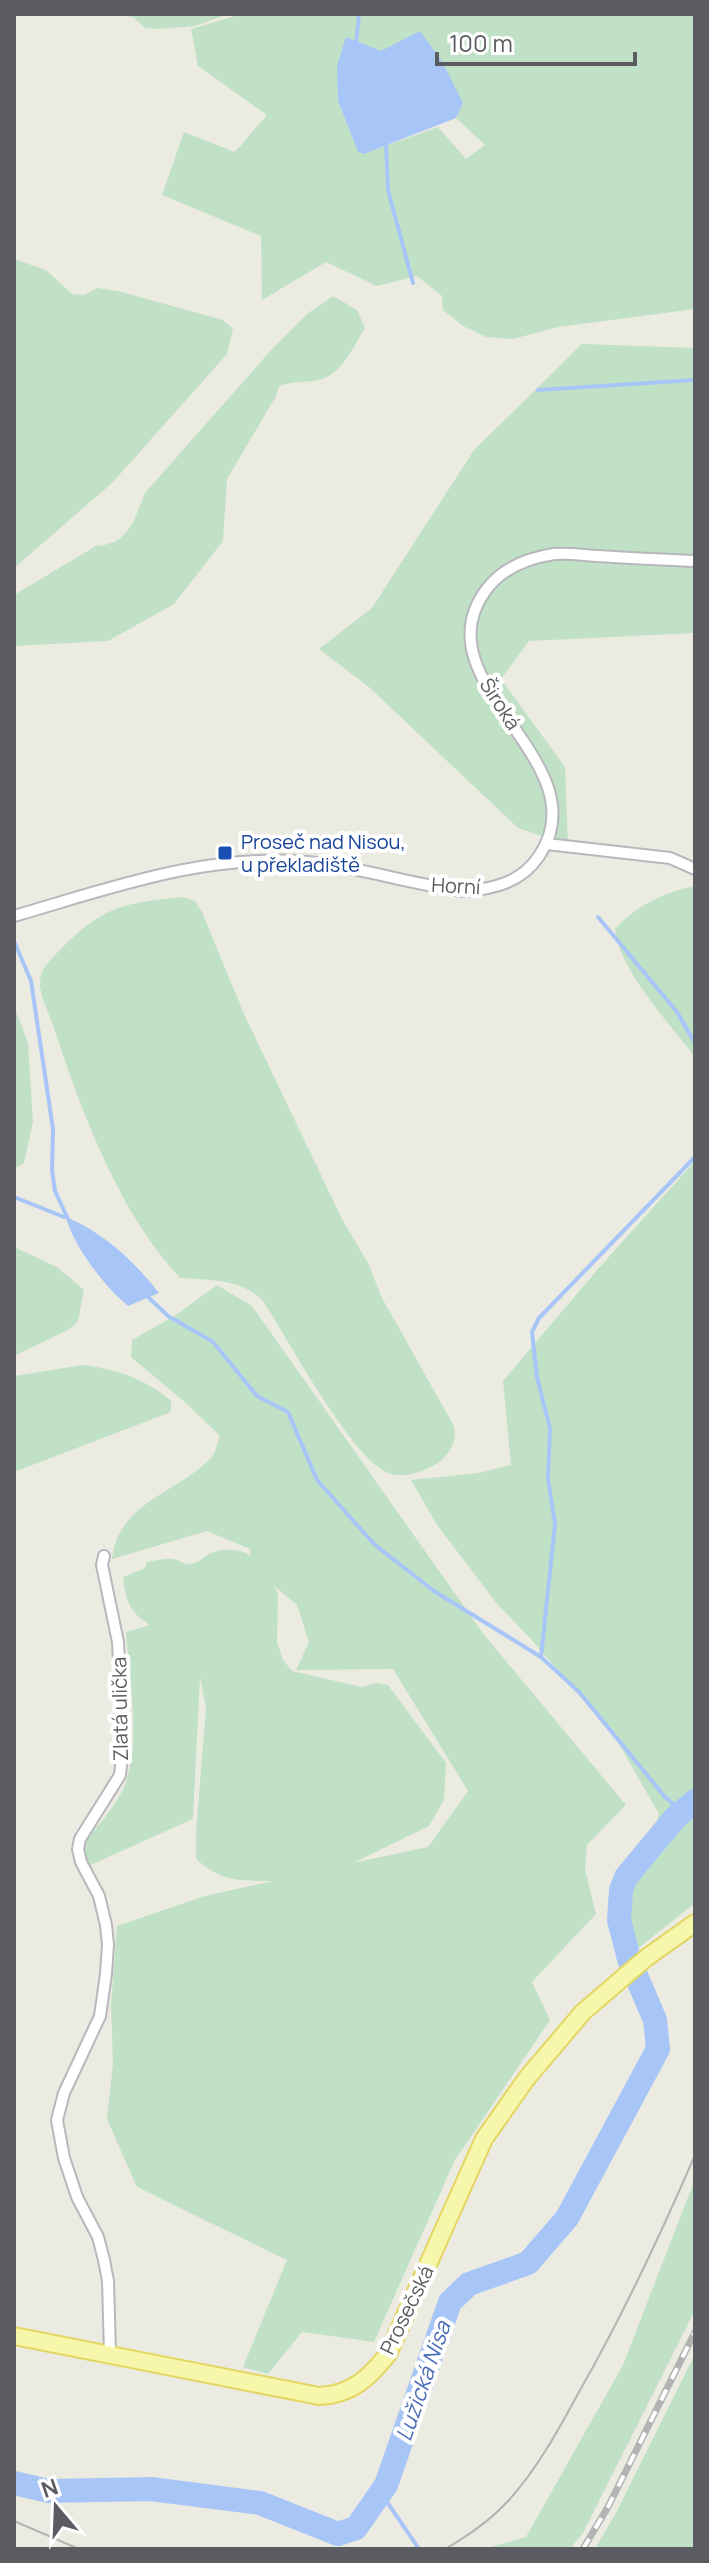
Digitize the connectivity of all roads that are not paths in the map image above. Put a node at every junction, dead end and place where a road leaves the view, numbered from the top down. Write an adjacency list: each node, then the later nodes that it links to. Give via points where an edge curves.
1 (695, 561): 2 (street, Široká, via 542,557 494,580 475,609 470,628 475,664 531,752 549,793 552,821)
2 (547, 844): 3 (street, via 670,858); 4 (street, Horní, via 521,875 487,889 441,888 308,862 244,861 156,874)
3 (695, 869)
4 (14, 916)
5 (104, 1556): 8 (street, Zlatá ulička, via 118,1642 123,1747 120,1775 78,1849 99,1896 108,1945 106,1974 100,2016 57,2120 77,2197 104,2260)
6 (695, 1923): 8 (main road, Prosečská, via 583,2012 527,2078 484,2139 388,2354 364,2382 319,2396)
7 (14, 2336): 8 (main road, Prosečská)
8 (110, 2354)

